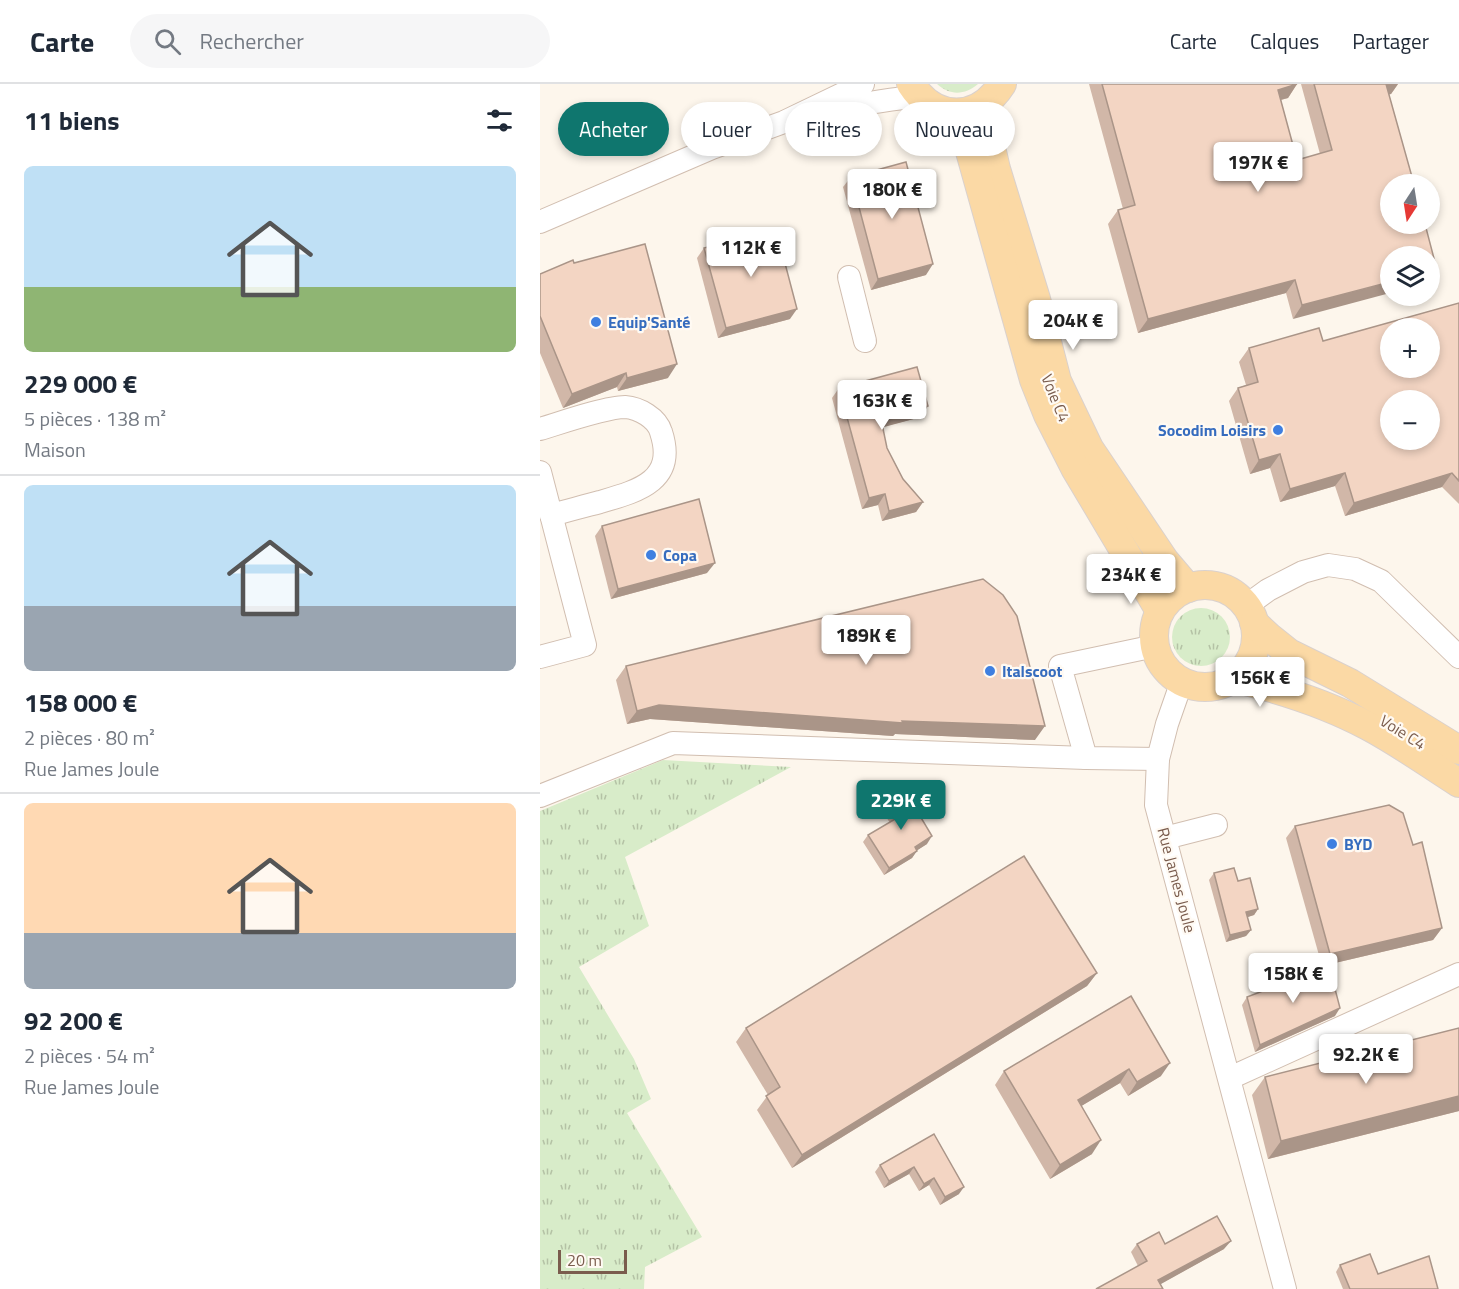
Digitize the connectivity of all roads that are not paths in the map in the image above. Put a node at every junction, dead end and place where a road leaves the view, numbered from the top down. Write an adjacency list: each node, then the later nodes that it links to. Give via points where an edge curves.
1 (862, 84): 4 (street)
2 (915, 90): 3 (main road); 4 (street, via 877,103 857,104)
3 (927, 102)
4 (784, 122): 8 (street, via 712,148)
5 (982, 156): 14 (street, Voie C4, via 1050,387 1083,459)
6 (982, 156): 15 (main road, via 1036,299 1057,381 1089,448)
7 (982, 156): 16 (main road, via 1034,380 1076,468)
8 (540, 222)
9 (849, 277): 10 (street)
10 (865, 341)
11 (540, 429): 13 (street, via 625,407 646,413 660,429 666,452 663,467 654,480 635,492)
12 (540, 472): 13 (street)
13 (549, 528): 21 (street, via 585,645)
14 (1138, 545): 15 (street, Voie C4); 16 (street, Voie C4)
15 (1165, 561): 17 (main road)
16 (1142, 577): 18 (main road)
17 (1188, 588): 18 (main road, via 1172,597); 19 (main road, via 1215,586 1233,593)
18 (1160, 611): 20 (main road)
19 (1250, 614): 22 (street, via 1268,590 1303,572 1328,565 1355,569 1381,580); 23 (main road, via 1256,641 1251,658); 25 (main road, via 1269,637)
20 (1155, 646): 24 (main road, via 1164,667); 28 (street, via 1060,666)
21 (540, 657)
22 (1459, 657)
23 (1233, 678): 24 (main road, via 1208,686); 26 (main road)
24 (1182, 681): 29 (street, Rue James Joule)
25 (1340, 685): 26 (street); 27 (main road); 30 (street, Voie C4)
26 (1299, 696): 31 (main road, via 1371,727)
27 (1459, 750)
28 (1086, 758): 29 (street); 32 (street, via 674,743)
29 (1158, 759): 34 (street, Rue James Joule, via 1156,805)
30 (1459, 767)
31 (1459, 783)
32 (540, 796)
33 (1216, 825): 34 (street)
34 (1166, 838): 36 (street, Rue James Joule)
35 (1459, 974): 36 (street)
36 (1230, 1078): 37 (street, Rue James Joule)
37 (1285, 1289)

